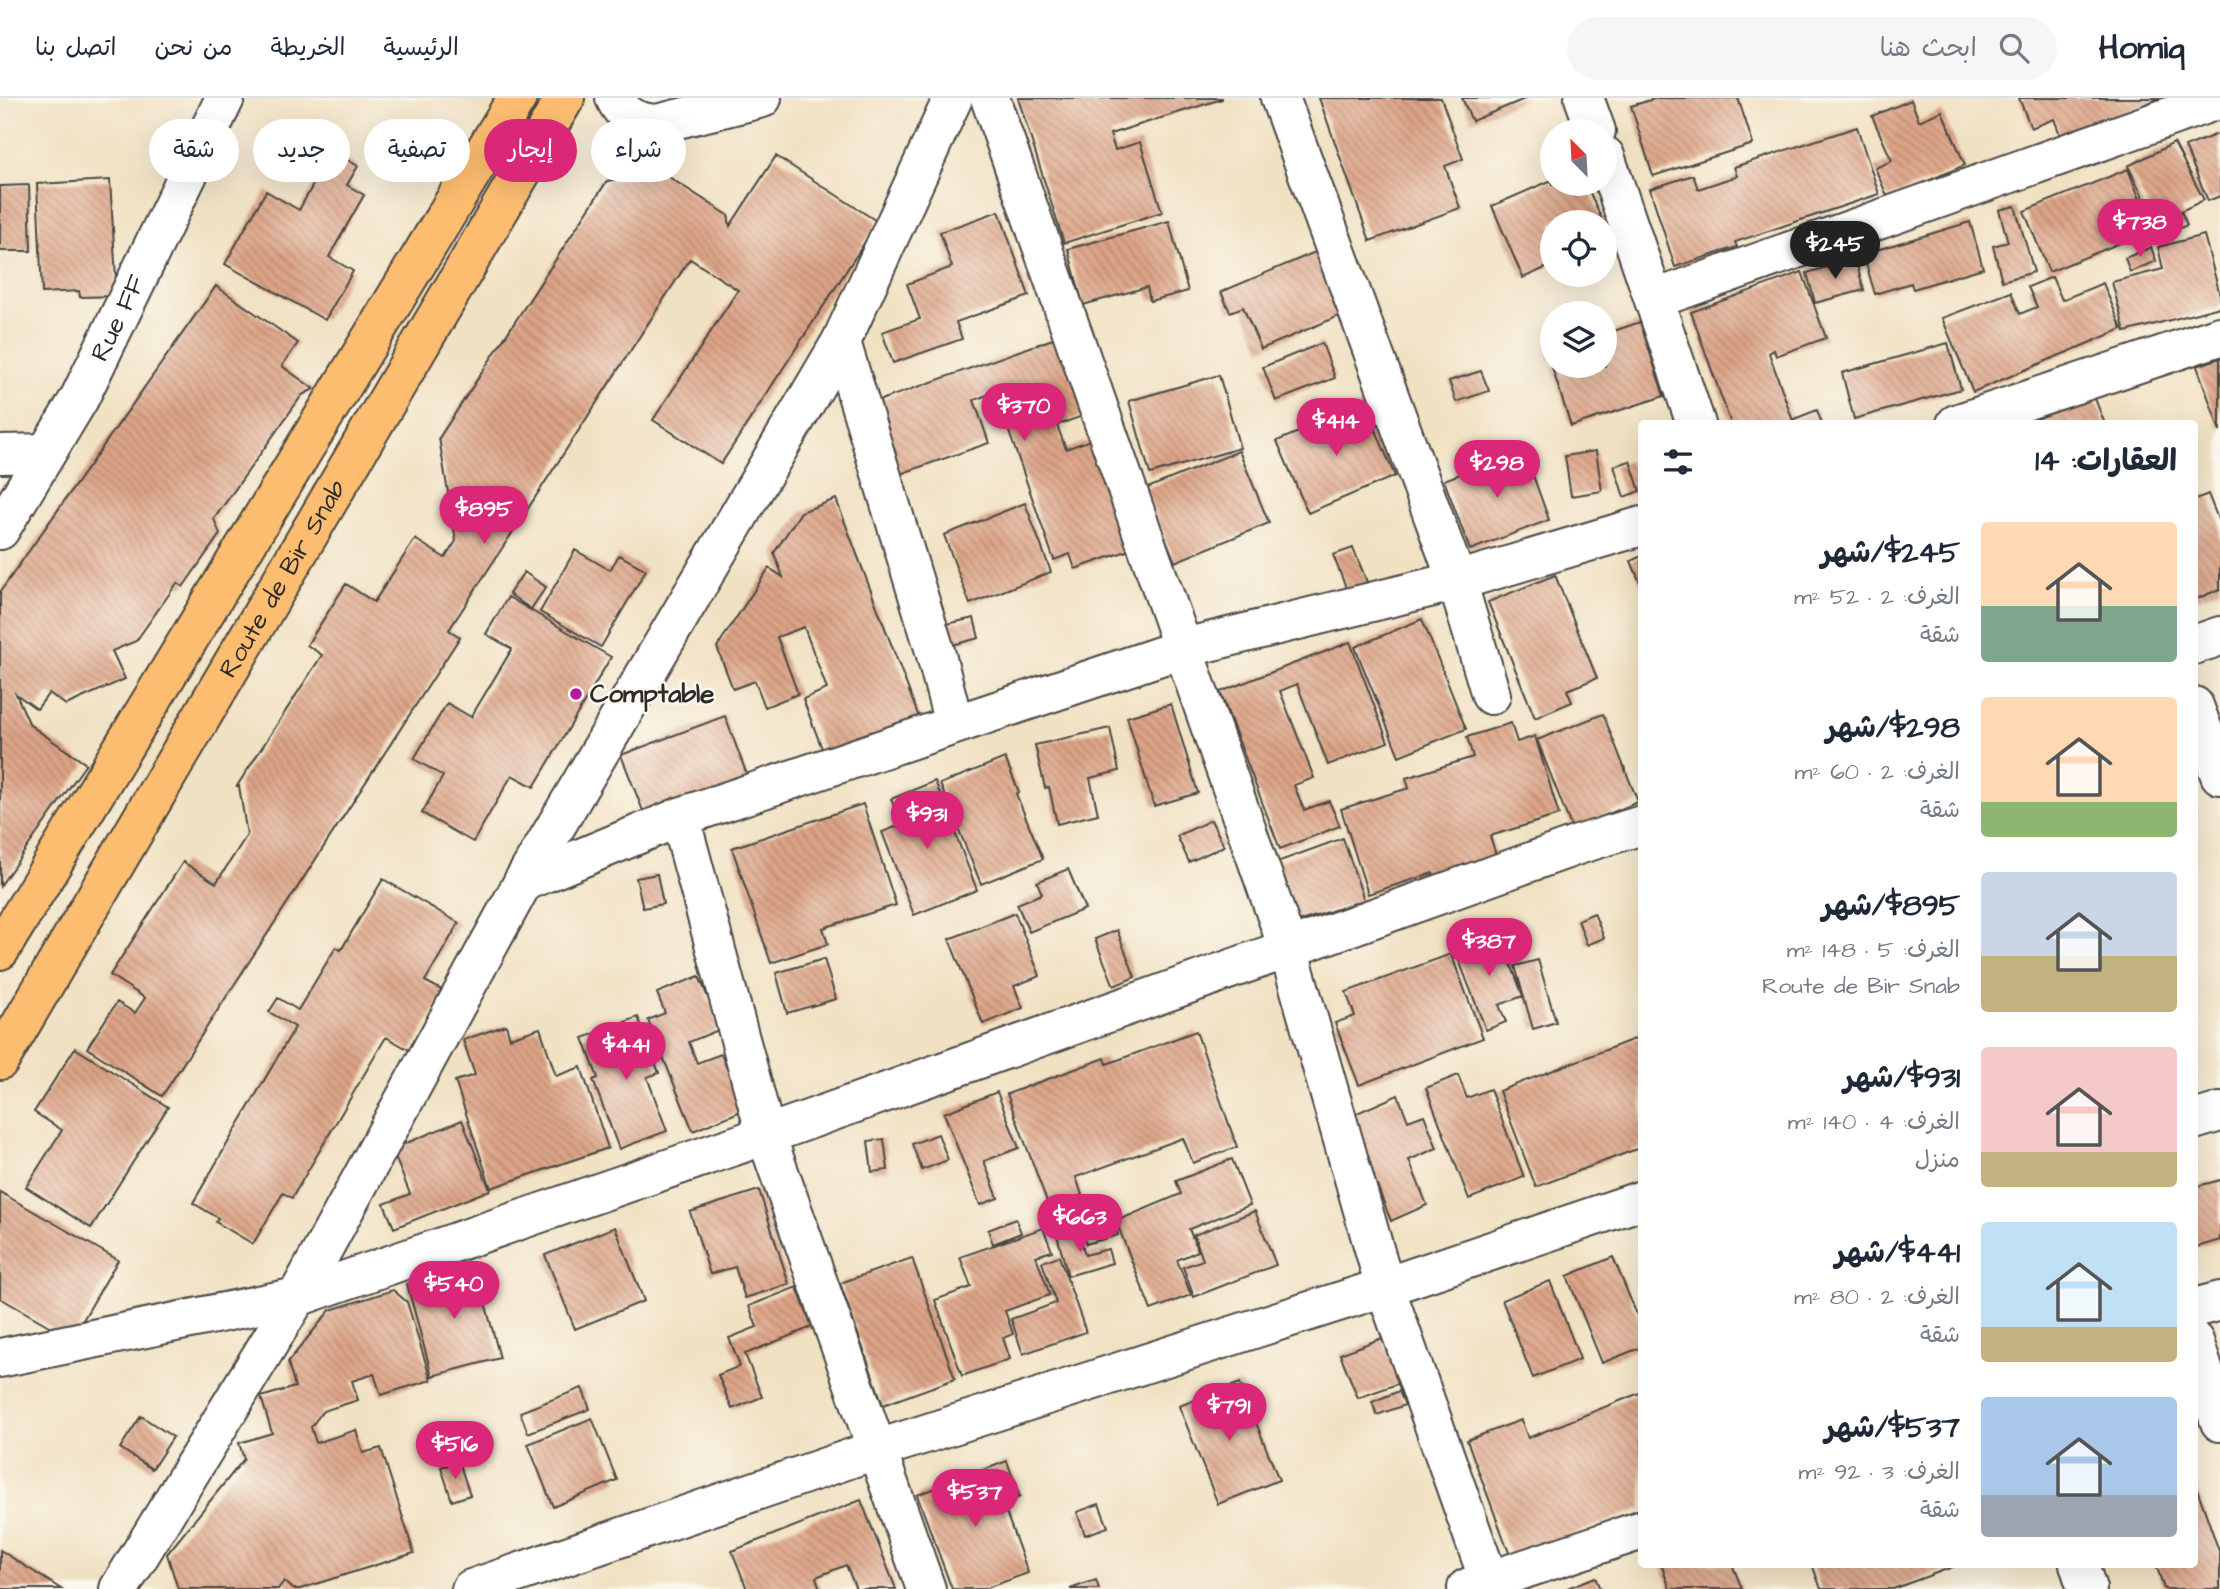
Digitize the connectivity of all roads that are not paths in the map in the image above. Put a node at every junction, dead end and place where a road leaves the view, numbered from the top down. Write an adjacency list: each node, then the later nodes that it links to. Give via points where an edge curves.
1 (225, 98): 16 (street, Rue FF, via 79,399)
2 (517, 98): 32 (main road, Route de Bir Snab)
3 (565, 98): 33 (main road, Route de Bir Snab)
4 (615, 98): 5 (street, via 623,112 645,124)
5 (762, 98)
6 (953, 98): 13 (street)
7 (990, 98): 23 (street)
8 (1280, 98): 20 (street)
9 (2220, 99): 11 (street)
10 (1617, 190): 11 (street)
11 (1655, 299): 14 (street)
12 (2220, 336): 15 (street)
13 (841, 342): 26 (street); 30 (street)
14 (1695, 420)
15 (1968, 420)
16 (46, 453): 17 (street); 19 (street, Rue FF)
17 (0, 454)
18 (1638, 527): 20 (street)
19 (0, 530)
20 (1457, 581): 23 (street); 24 (street)
21 (2220, 636): 22 (street)
22 (2198, 644)
23 (1184, 648): 26 (street); 31 (street)
24 (1491, 695)
25 (2198, 717): 27 (street)
26 (954, 724): 28 (street)
27 (2220, 775)
28 (680, 817): 30 (street); 36 (street)
29 (1638, 826): 31 (street)
30 (523, 882): 39 (street)
31 (1288, 948): 36 (street); 38 (street)
32 (0, 950)
33 (0, 1060)
34 (2220, 1112): 35 (street)
35 (2198, 1119)
36 (766, 1135): 39 (street); 45 (street)
37 (1638, 1201): 38 (street)
38 (1385, 1287): 45 (street); 48 (street)
39 (297, 1297): 43 (street); 49 (street)
40 (2220, 1301): 41 (street)
41 (2198, 1307)
42 (2198, 1353): 44 (street)
43 (0, 1358)
44 (2220, 1422)
45 (878, 1449): 50 (street); 51 (street)
46 (1638, 1531): 48 (street)
47 (2080, 1568): 52 (street)
48 (1482, 1586)
49 (119, 1589)
50 (471, 1589)
51 (926, 1589)
52 (2087, 1589)

